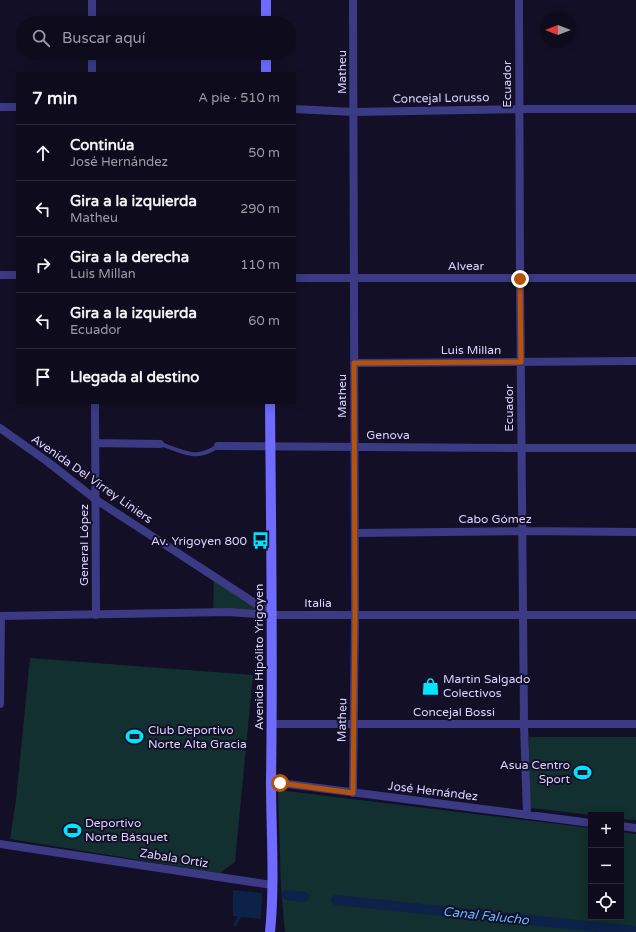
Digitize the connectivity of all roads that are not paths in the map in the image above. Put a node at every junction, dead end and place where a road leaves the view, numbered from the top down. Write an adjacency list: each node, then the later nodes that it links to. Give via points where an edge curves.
1 (92, 0): 5 (street)
2 (266, 0): 6 (main road)
3 (353, 0): 16 (street, Matheu)
4 (519, 0): 14 (street, Ecuador)
5 (92, 16)
6 (266, 16)
7 (92, 60): 9 (street)
8 (266, 60): 10 (main road)
9 (92, 72)
10 (266, 72)
11 (0, 107): 12 (street)
12 (16, 107)
13 (296, 109): 16 (street, Concejal Lorusso)
14 (519, 109): 15 (street, Concejal Lorusso); 16 (street, Concejal Lorusso); 22 (street, Ecuador)
15 (636, 109)
16 (354, 112): 20 (street, Matheu)
17 (0, 275): 18 (street)
18 (16, 275)
19 (296, 278): 20 (street, Alvear)
20 (354, 278): 22 (street, Alvear); 25 (street, Matheu)
21 (636, 278): 22 (street, Alvear)
22 (520, 279): 24 (street, Ecuador)
23 (636, 361): 24 (street, Luis Millan)
24 (521, 362): 25 (street, Luis Millan); 34 (street, Ecuador)
25 (354, 363): 33 (street, Matheu)
26 (95, 404): 29 (street, General López)
27 (270, 404): 32 (main road, Avenida Hipólito Yrigoyen)
28 (0, 428): 36 (street, Avenida Del Virrey Liniers)
29 (95, 443): 30 (street, Genova); 36 (street, General López)
30 (160, 444): 31 (lane, Genova, via 188,454 202,454)
31 (218, 446): 32 (street, Genova)
32 (270, 446): 33 (street, Genova); 42 (main road, Avenida Hipólito Yrigoyen)
33 (354, 447): 34 (street, Genova); 39 (street, Matheu)
34 (521, 448): 35 (street, Genova); 37 (street, Ecuador)
35 (636, 448)
36 (96, 499): 41 (street, General López); 42 (street, Avenida Del Virrey Liniers)
37 (522, 531): 38 (street, Cabo Gómez); 39 (street, Cabo Gómez); 43 (street, Ecuador)
38 (636, 532)
39 (355, 533): 40 (street, Matheu)
40 (355, 614): 42 (street, Italia); 43 (street, Italia); 50 (street, Matheu)
41 (96, 615): 42 (street, Italia, via 228,612); 45 (street, Italia)
42 (272, 615): 47 (main road, Avenida Hipólito Yrigoyen)
43 (523, 615): 44 (street, Italia); 48 (street, Ecuador)
44 (636, 615)
45 (0, 616): 46 (street)
46 (0, 704)
47 (272, 724): 50 (street, Concejal Bossi); 51 (main road, Avenida Hipólito Yrigoyen)
48 (524, 724): 49 (street, Concejal Bossi); 50 (street, Concejal Bossi); 53 (street, Ecuador)
49 (636, 724)
50 (354, 725): 52 (street, Matheu)
51 (271, 783): 52 (street, José Hernández); 58 (main road, Avenida Hipólito Yrigoyen)
52 (353, 793): 53 (street, José Hernández)
53 (527, 815): 54 (street, José Hernández)
54 (588, 823)
55 (624, 826): 56 (street)
56 (636, 828)
57 (0, 844): 58 (street, Zabala Ortiz)
58 (272, 885): 59 (main road, Avenida Hipólito Yrigoyen)
59 (272, 910): 60 (main road, Avenida Hipólito Yrigoyen); 61 (main road, Avenida Hipólito Yrigoyen)
60 (270, 932)
61 (276, 932)

